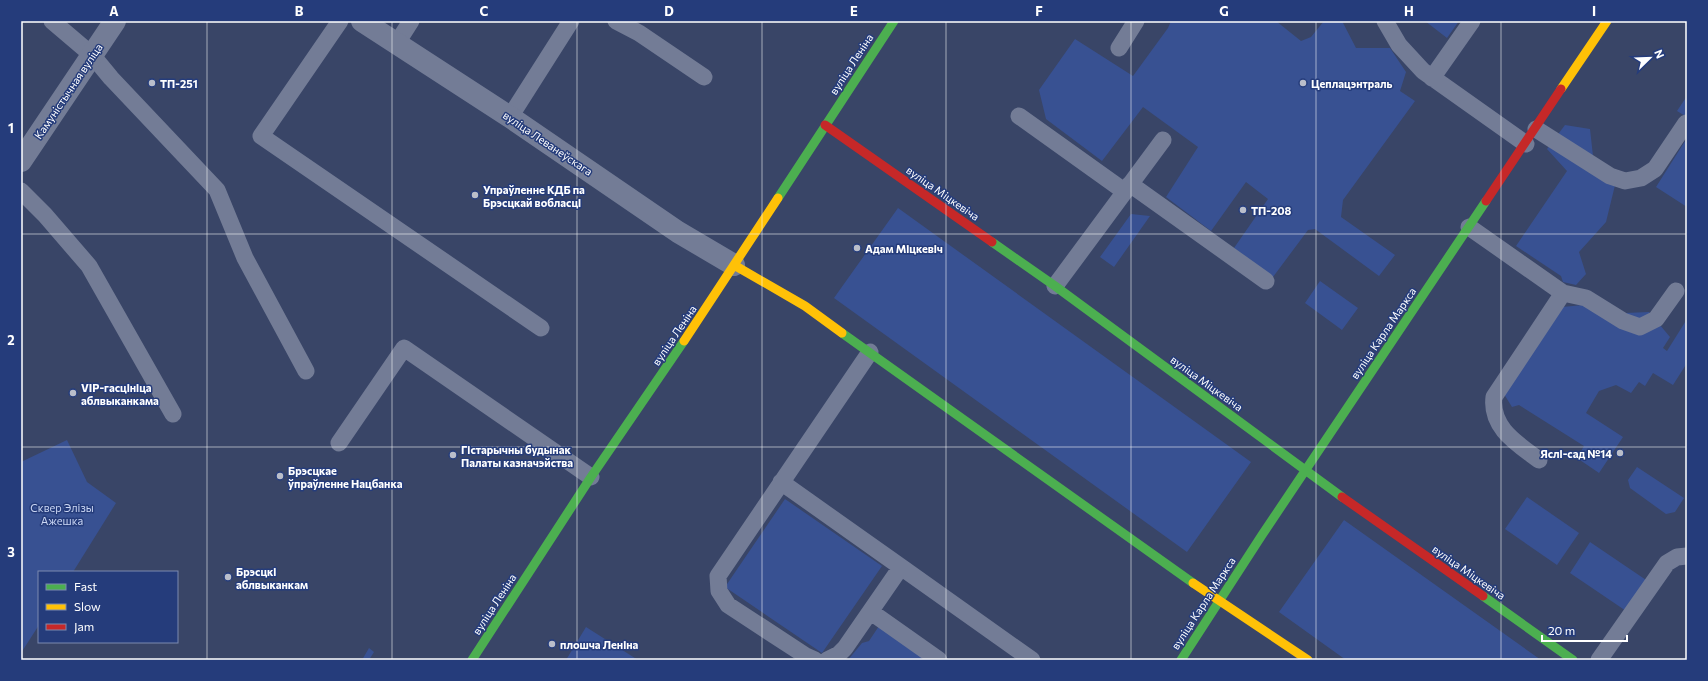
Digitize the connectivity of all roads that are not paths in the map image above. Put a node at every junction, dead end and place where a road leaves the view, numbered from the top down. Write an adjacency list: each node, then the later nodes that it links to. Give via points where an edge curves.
1 (52, 21): 15 (lane)
2 (115, 21): 15 (street, Камуністычная вуліца)
3 (340, 21): 34 (lane, via 261,136)
4 (362, 21): 13 (street, вуліца Леванеўскага)
5 (411, 21): 13 (lane)
6 (571, 21): 19 (lane)
7 (616, 21): 16 (lane, via 639,33)
8 (894, 21): 21 (main road, вуліца Леніна)
9 (1136, 21): 14 (lane)
10 (1385, 21): 17 (lane, via 1407,54)
11 (1472, 21): 17 (lane)
12 (1607, 21): 22 (main road, вуліца Карла Маркса)
13 (397, 43): 19 (street, вуліца Леванеўскага)
14 (1119, 48)
15 (92, 55): 25 (street, Камуністычная вуліца); 36 (lane, via 217,190 245,258)
16 (704, 77)
17 (1432, 78): 24 (lane)
18 (1019, 116): 26 (lane)
19 (510, 117): 29 (street, вуліца Леванеўскага, via 678,232)
20 (1686, 123): 22 (lane, via 1655,169 1641,178 1625,181 1610,176)
21 (825, 125): 29 (main road, вуліца Леніна); 31 (main road, вуліца Міцкевіча)
22 (1536, 129): 24 (main road, вуліца Карла Маркса)
23 (1163, 140): 26 (lane)
24 (1526, 144): 28 (main road, вуліца Карла Маркса)
25 (21, 161)
26 (1127, 188): 30 (lane); 31 (lane)
27 (21, 191): 37 (lane, via 45,214 89,266)
28 (1469, 227): 33 (lane); 40 (main road, вуліца Карла Маркса)
29 (734, 265): 35 (main road, via 805,306); 41 (main road, вуліца Леніна)
30 (1266, 281)
31 (1055, 286): 40 (main road, вуліца Міцкевіча)
32 (1676, 290): 33 (lane, via 1656,319 1640,327 1623,322 1586,298)
33 (1563, 293): 39 (lane, via 1494,397 1494,411 1503,430 1513,441)
34 (541, 328)
35 (870, 352): 42 (lane); 45 (main road)
36 (306, 371)
37 (173, 414)
38 (339, 443): 41 (lane, via 404,348)
39 (1539, 460)
40 (1305, 471): 45 (main road, вуліца Карла Маркса); 54 (main road, вуліца Міцкевіча)
41 (591, 477): 47 (main road, вуліца Леніна)
42 (781, 482): 44 (lane); 48 (lane, via 721,569 717,584 728,605)
43 (1687, 556): 55 (lane, via 1678,557 1667,563)
44 (901, 567): 46 (lane); 51 (lane)
45 (1219, 600): 52 (main road, вуліца Карла Маркса); 53 (main road)
46 (871, 612): 49 (lane, via 845,648); 50 (lane)
47 (472, 660)
48 (815, 660)
49 (828, 660)
50 (939, 660)
51 (1032, 660)
52 (1181, 660)
53 (1308, 660)
54 (1573, 660)
55 (1599, 660)

